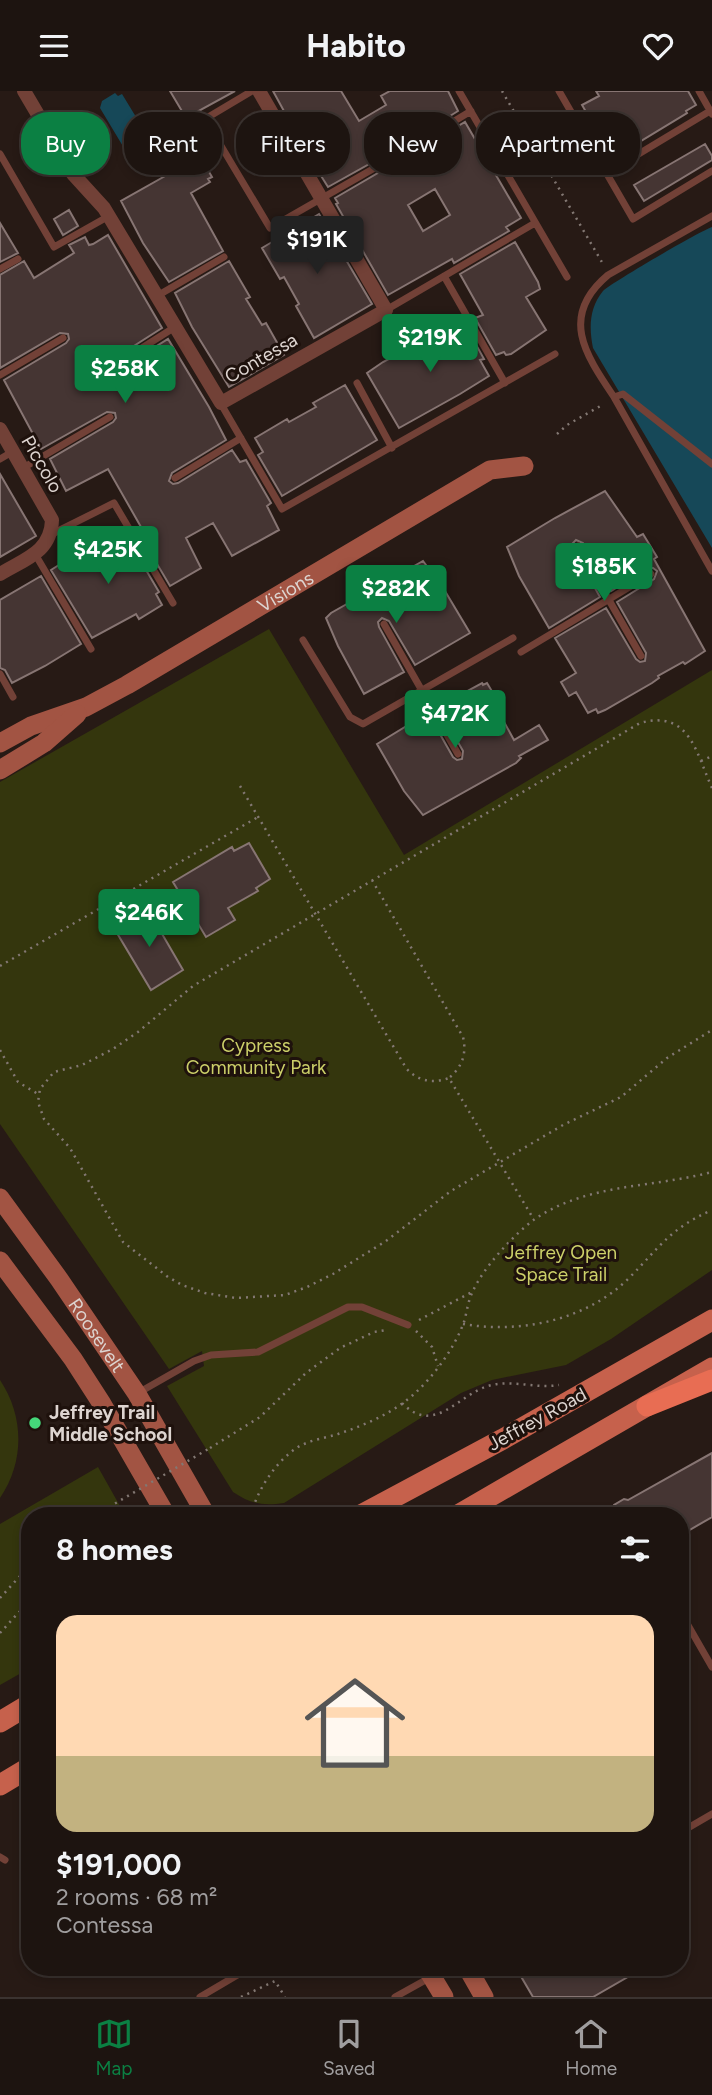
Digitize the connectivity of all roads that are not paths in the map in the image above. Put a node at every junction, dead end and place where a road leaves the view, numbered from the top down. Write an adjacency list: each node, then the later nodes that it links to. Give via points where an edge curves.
1 (24, 91): 17 (street, Contessa, via 73,174)
2 (252, 91): 16 (lane, via 205,119 270,228)
3 (259, 91): 16 (street)
4 (459, 91): 7 (lane)
5 (559, 91): 8 (lane)
6 (699, 91): 9 (lane)
7 (471, 111): 10 (lane); 19 (lane)
8 (571, 112)
9 (711, 113): 12 (lane)
10 (462, 116)
11 (0, 154): 17 (lane, via 54,247)
12 (640, 154)
13 (712, 171): 15 (lane, via 633,219)
14 (364, 174): 16 (lane)
15 (608, 175)
16 (321, 198): 26 (street)
17 (109, 216): 25 (street, Contessa)
18 (712, 216): 34 (lane, via 593,287 580,325 582,343)
19 (536, 223): 23 (lane); 24 (lane)
20 (224, 257): 25 (lane)
21 (18, 259): 22 (lane)
22 (0, 269)
23 (444, 276): 26 (lane); 33 (lane)
24 (567, 277)
25 (157, 296): 27 (street, Contessa)
26 (386, 310): 35 (street, Contessa)
27 (175, 327): 30 (lane); 35 (street, Contessa)
28 (63, 338): 31 (lane)
29 (555, 353): 33 (lane)
30 (112, 367)
31 (0, 375)
32 (356, 383): 39 (lane)
33 (505, 383): 39 (lane)
34 (614, 397): 41 (lane, via 623,394); 48 (lane)
35 (221, 403): 38 (lane)
36 (110, 418): 43 (lane)
37 (0, 429): 40 (street, Piccolo)
38 (241, 438): 39 (lane, via 282,509); 44 (lane)
39 (392, 448)
40 (6, 455): 43 (street, Piccolo)
41 (712, 464)
42 (524, 466): 62 (street, Visions, via 490,470)
43 (23, 468): 45 (street, Piccolo, via 52,520)
44 (175, 478)
45 (52, 534): 47 (street); 52 (lane, via 114,503)
46 (578, 546): 51 (lane)
47 (35, 554): 49 (street); 56 (lane)
48 (712, 571)
49 (0, 574)
50 (651, 574): 51 (lane)
51 (609, 600): 57 (lane); 58 (lane)
52 (173, 603)
53 (384, 624): 60 (lane)
54 (513, 638): 60 (lane)
55 (303, 640): 60 (lane, via 350,717 363,724)
56 (91, 649)
57 (521, 652)
58 (641, 656)
59 (0, 674): 61 (lane)
60 (422, 691): 64 (lane)
61 (13, 697)
62 (86, 707): 63 (street, Visions, via 31,726); 65 (street, Visions, via 44,743)
63 (0, 743)
64 (458, 754)
65 (0, 770)
66 (0, 1198): 72 (street, Roosevelt)
67 (0, 1261): 74 (street, Roosevelt, via 95,1393)
68 (712, 1320): 76 (main road, Jeffrey Road)
69 (408, 1325): 72 (lane, via 362,1307 348,1307 258,1352 211,1355 194,1361)
70 (712, 1368): 73 (main road)
71 (712, 1380): 73 (highway)
72 (137, 1394): 75 (street, Roosevelt)
73 (647, 1406): 77 (main road)
74 (161, 1507)
75 (201, 1507)
76 (376, 1507)
77 (472, 1507)
78 (689, 1627): 79 (lane)
79 (712, 1667)
80 (21, 1710): 81 (main road)
81 (0, 1722)
82 (21, 1772): 83 (main road)
83 (0, 1785)
84 (712, 1814): 85 (lane)
85 (689, 1827)
86 (236, 1976): 90 (lane)
87 (426, 1976): 91 (lane)
88 (437, 1976): 92 (street)
89 (472, 1976): 93 (street)
90 (200, 1997)
91 (395, 1997)
92 (444, 1997)
93 (484, 1997)

